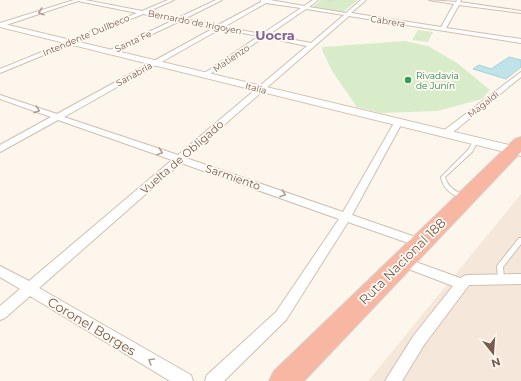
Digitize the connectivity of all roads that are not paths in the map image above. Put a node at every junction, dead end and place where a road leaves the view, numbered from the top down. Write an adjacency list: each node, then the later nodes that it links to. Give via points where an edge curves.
1 (78, 0): 11 (street, Bernardo de Irigoyen); 15 (street, one-way to 15)
2 (172, 0): 11 (street, Intendente Dullbeco)
3 (220, 0): 14 (street, Santa Fe)
4 (254, 0): 8 (street, Cabrera)
5 (316, 0): 10 (street, Matienzo)
6 (364, 0): 13 (street, Vuelta de Obligado)
7 (431, 0): 9 (street)
8 (266, 1): 10 (street, Cabrera); 16 (street, Sanabria)
9 (458, 2): 12 (street); 17 (street)
10 (305, 8): 13 (street, Cabrera); 18 (street, Matienzo)
11 (142, 12): 14 (street, Bernardo de Irigoyen); 20 (street, Intendente Dullbeco)
12 (521, 12)
13 (347, 14): 17 (street, Cabrera); 21 (street, Vuelta de Obligado)
14 (179, 19): 16 (street, Bernardo de Irigoyen); 22 (street, Santa Fe)
15 (0, 25): 20 (street, Italia)
16 (219, 27): 18 (street, Bernardo de Irigoyen); 23 (street, Sanabria)
17 (443, 29): 19 (street, Cabrera)
18 (264, 36): 21 (street, Bernardo de Irigoyen); 26 (street, Matienzo)
19 (521, 41)
20 (70, 42): 22 (street, Italia); 24 (street, Intendente Dullbeco)
21 (312, 45): 27 (street, Vuelta de Obligado)
22 (110, 52): 23 (street, Italia)
23 (154, 63): 26 (street, Italia); 29 (street, Sanabria)
24 (0, 71)
25 (521, 74): 31 (street, Magaldi)
26 (205, 75): 27 (street, Italia)
27 (261, 89): 30 (street, Italia); 35 (street, Vuelta de Obligado)
28 (0, 97): 29 (street, Sarmiento, one-way to 29)
29 (57, 117): 34 (street, Sanabria); 35 (street, Sarmiento, one-way to 35)
30 (398, 123): 31 (street, Italia); 37 (street)
31 (445, 134): 32 (street, Italia)
32 (476, 142): 33 (street, Italia); 36 (lane, via 443,177 444,184 449,190)
33 (518, 148): 36 (highway, Ruta Nacional 188)
34 (0, 149)
35 (180, 159): 37 (street, Sarmiento, one-way to 37); 45 (street, Vuelta de Obligado)
36 (465, 198): 39 (highway, Ruta Nacional 188)
37 (346, 216): 39 (street, Sarmiento); 48 (street, via 281,316)
38 (521, 240): 42 (lane, via 500,266)
39 (420, 243): 40 (highway, Ruta Nacional 188)
40 (402, 261): 44 (street); 49 (highway, Ruta Nacional 188)
41 (0, 271): 45 (street, Coronel Borges)
42 (501, 278): 43 (street); 44 (street, via 466,280)
43 (521, 279)
44 (462, 284): 50 (street)
45 (30, 288): 46 (street, Vuelta de Obligado); 47 (street, Coronel Borges, one-way to 45)
46 (0, 314)
47 (185, 381)
48 (213, 381)
49 (284, 381)
50 (393, 381)

